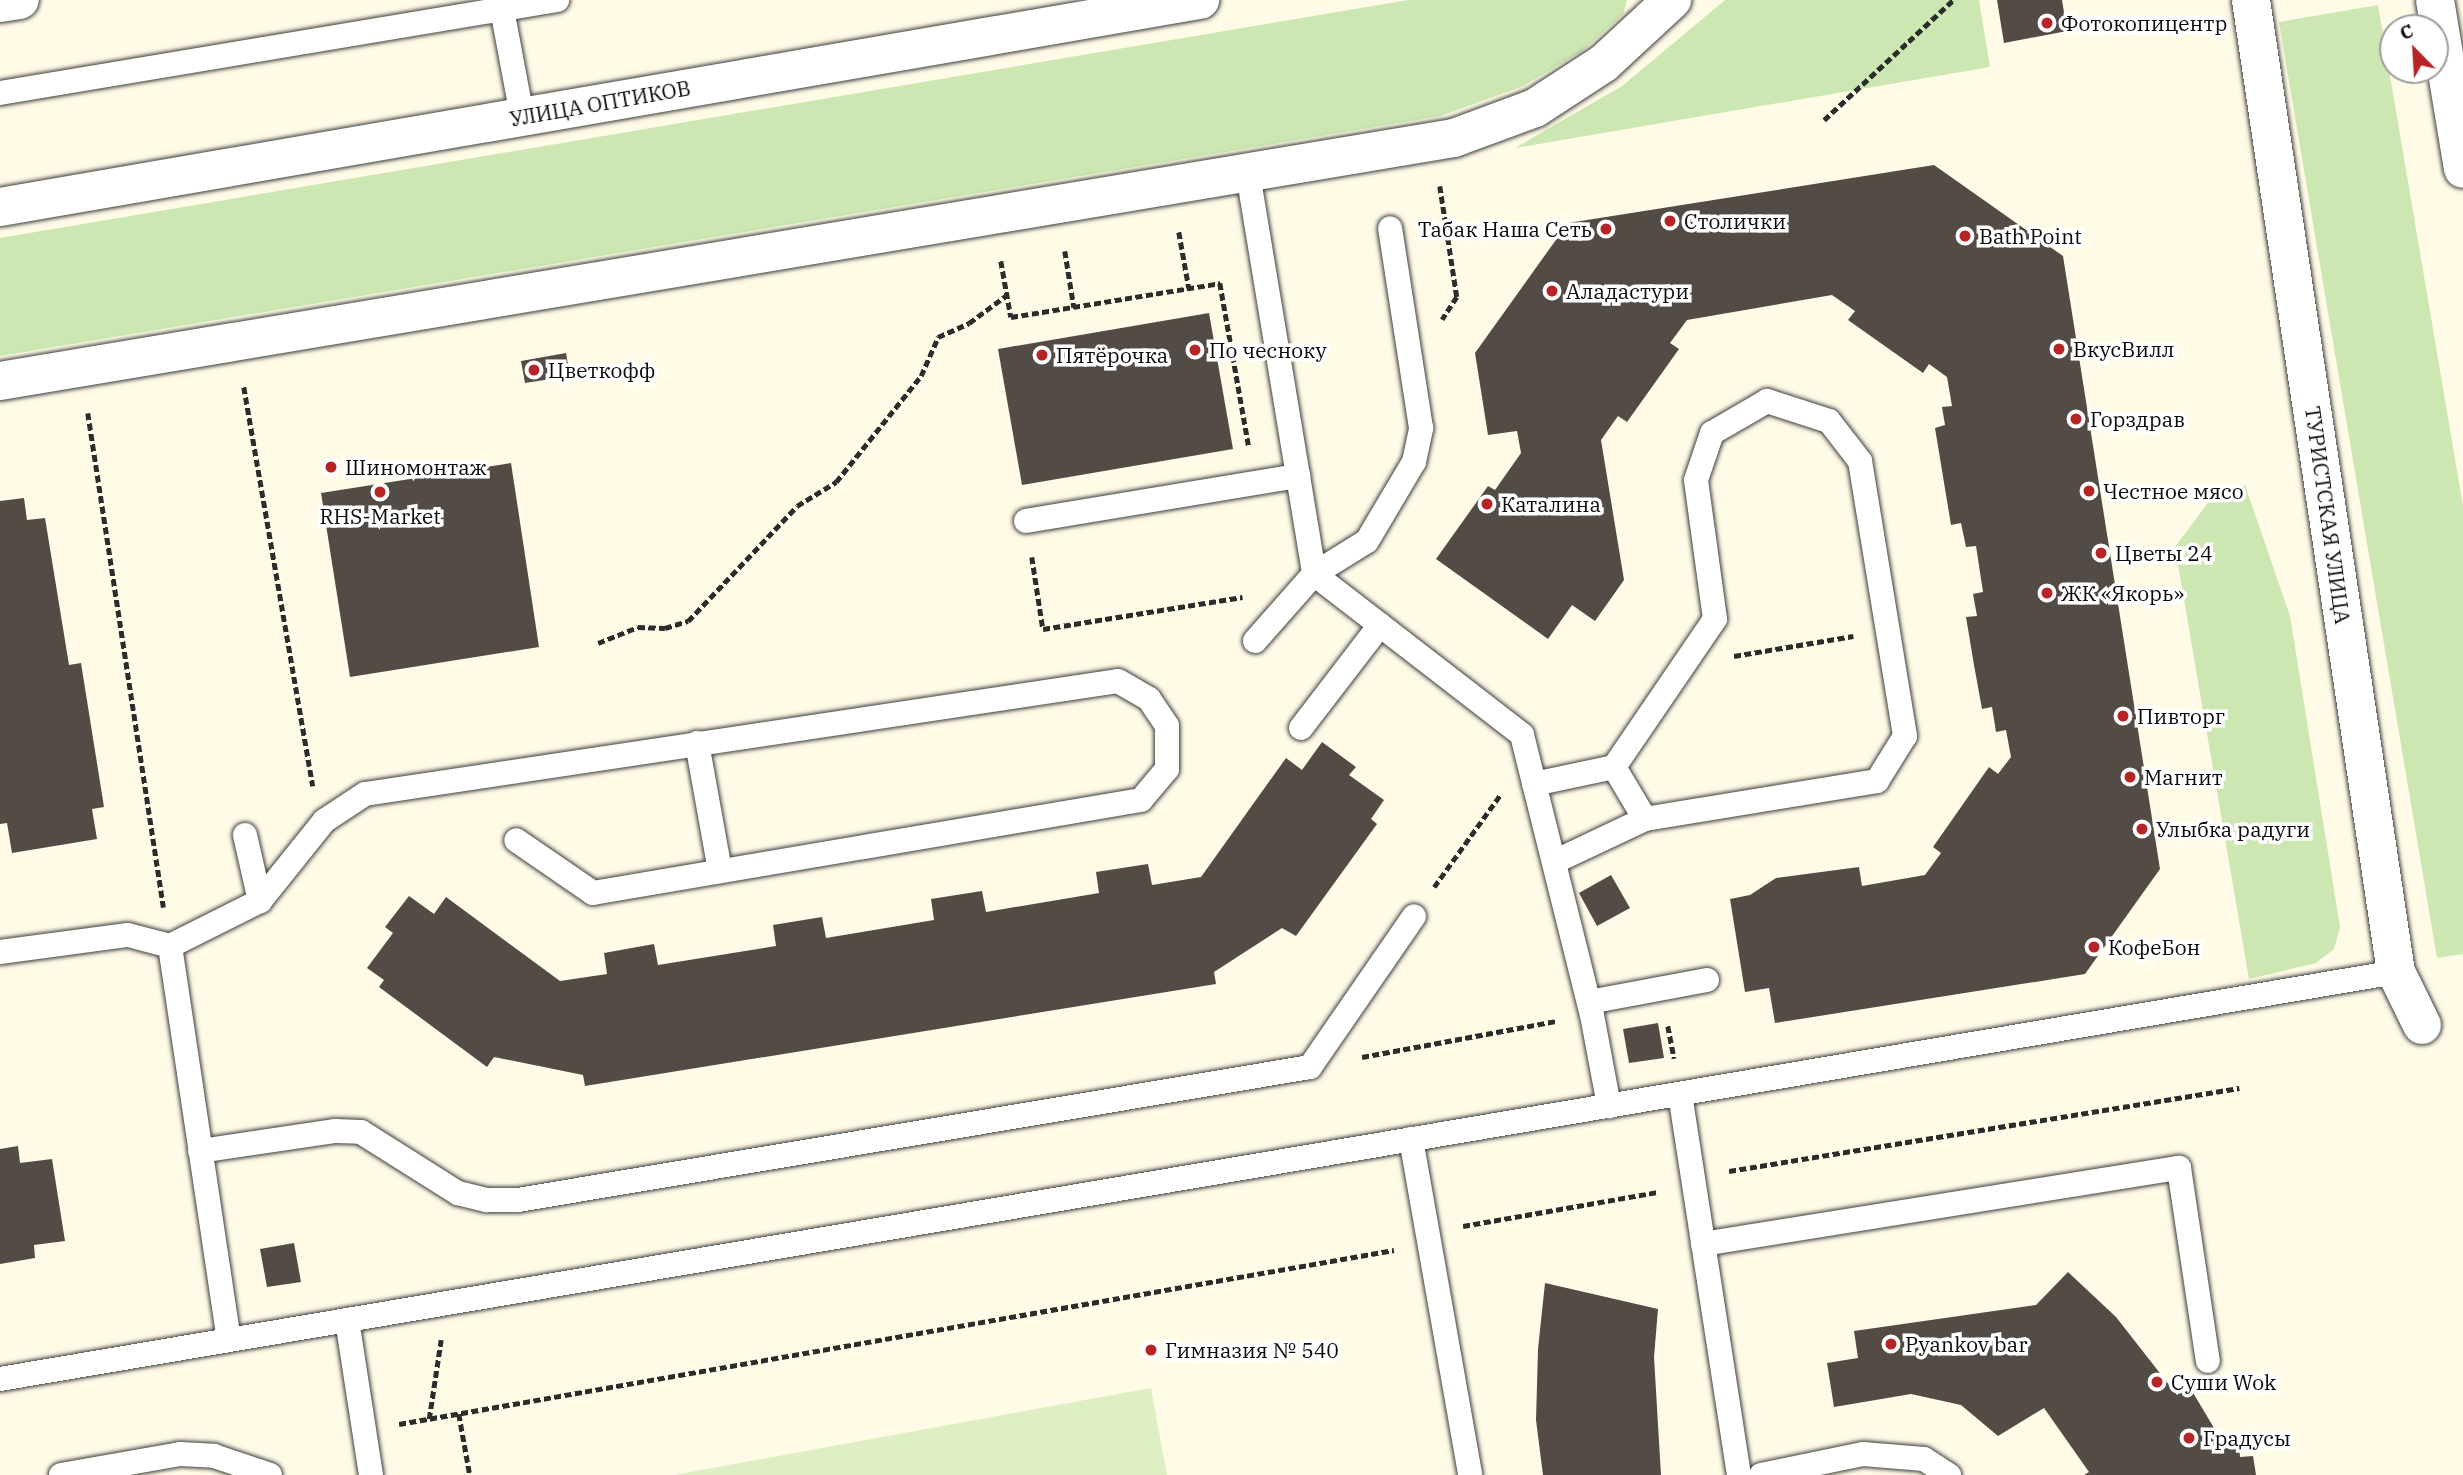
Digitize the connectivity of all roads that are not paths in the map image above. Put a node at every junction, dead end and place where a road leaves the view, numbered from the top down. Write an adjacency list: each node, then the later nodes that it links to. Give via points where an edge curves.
1 (20, 0): 7 (street)
2 (557, 0): 8 (lane)
3 (1200, 0): 10 (street, УЛИЦА ОПТИКОВ)
4 (1672, 0): 12 (street, via 1604,63 1535,108 1454,138)
5 (2252, 0): 34 (street, ТУРИСТСКАЯ УЛИЦА)
6 (2435, 0): 11 (street)
7 (0, 4)
8 (502, 9): 9 (lane); 10 (lane)
9 (0, 93)
10 (522, 116): 13 (street, УЛИЦА ОПТИКОВ)
11 (2463, 169)
12 (1248, 174): 15 (street); 16 (lane)
13 (0, 207)
14 (1390, 228): 18 (lane, via 1421,428 1414,462 1367,541)
15 (0, 381)
16 (1298, 476): 17 (lane); 18 (lane)
17 (1026, 522)
18 (1308, 581): 19 (lane); 20 (lane)
19 (1380, 625): 21 (lane); 24 (lane, via 1522,735)
20 (1255, 641)
21 (1301, 728)
22 (697, 743): 29 (lane); 29 (lane, via 1118,681 1149,699 1167,726 1167,769 1142,800); 30 (lane, via 365,794 324,821)
23 (1614, 767): 24 (lane); 25 (lane); 25 (lane, via 1715,619 1696,480 1712,433 1767,401 1829,421 1860,461 1905,736 1877,781)
24 (1534, 784): 28 (lane)
25 (1645, 819): 28 (lane)
26 (245, 835): 30 (lane)
27 (516, 840): 29 (lane, via 593,893)
28 (1554, 862): 36 (lane)
29 (720, 871)
30 (260, 901): 32 (lane)
31 (1414, 916): 41 (lane, via 1310,1067 518,1200 487,1200 458,1193 362,1132 337,1131)
32 (170, 946): 33 (lane, via 128,935); 41 (lane)
33 (0, 952)
34 (2396, 972): 37 (street, ТУРИСТСКАЯ УЛИЦА); 38 (lane)
35 (1707, 980): 36 (lane)
36 (1590, 1008): 39 (lane)
37 (2422, 1026)
38 (1680, 1094): 39 (lane); 42 (lane)
39 (1609, 1107): 40 (lane)
40 (1411, 1139): 43 (lane); 50 (lane)
41 (200, 1150): 44 (lane)
42 (1703, 1244): 45 (lane, via 2179,1168); 51 (lane)
43 (347, 1320): 44 (lane); 49 (lane)
44 (229, 1340): 46 (lane)
45 (2208, 1361)
46 (0, 1379)
47 (61, 1475): 48 (lane, via 180,1454 214,1456)
48 (270, 1475)
49 (371, 1475)
50 (1470, 1475)
51 (1739, 1475)
52 (1761, 1475): 53 (lane, via 1863,1454 1924,1459)
53 (1949, 1475)

